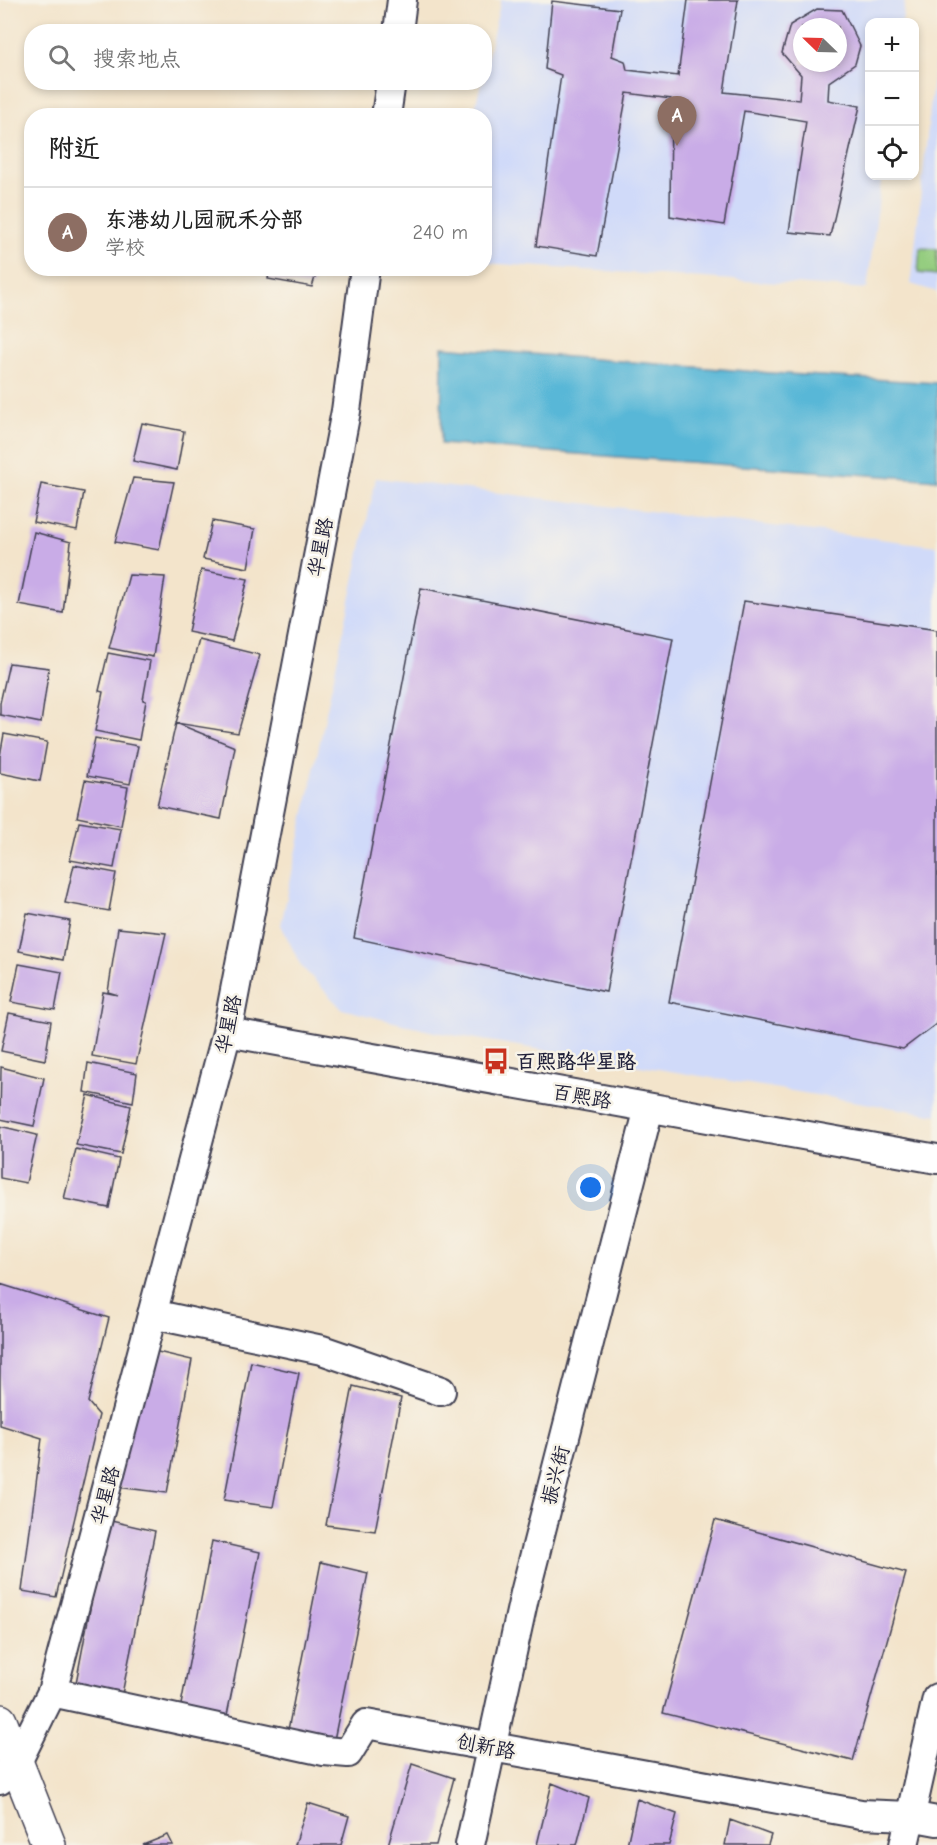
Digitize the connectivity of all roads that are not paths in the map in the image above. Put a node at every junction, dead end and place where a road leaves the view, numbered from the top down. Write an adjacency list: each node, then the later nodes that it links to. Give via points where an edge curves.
1 (402, 0): 2 (street)
2 (399, 24)
3 (390, 90): 4 (street)
4 (387, 108)
5 (364, 276): 6 (street, 华星路, via 346,411)
6 (227, 1032): 7 (street, 百熙路); 9 (street, 华星路)
7 (650, 1108): 8 (street, 百熙路); 14 (street, 振兴街, via 528,1581)
8 (937, 1159)
9 (152, 1314): 10 (street, via 322,1350); 11 (street, 华星路)
10 (441, 1391)
11 (52, 1692): 14 (street, 创新路, via 324,1751 348,1753 366,1724); 15 (street, 华星路)
12 (937, 1698): 16 (street)
13 (0, 1721): 15 (main road)
14 (491, 1748): 16 (street, 创新路, via 861,1814); 19 (street, 振兴街)
15 (9, 1771): 17 (main road); 18 (main road)
16 (924, 1819): 20 (street)
17 (49, 1845)
18 (74, 1845)
19 (470, 1845)
20 (904, 1845)

